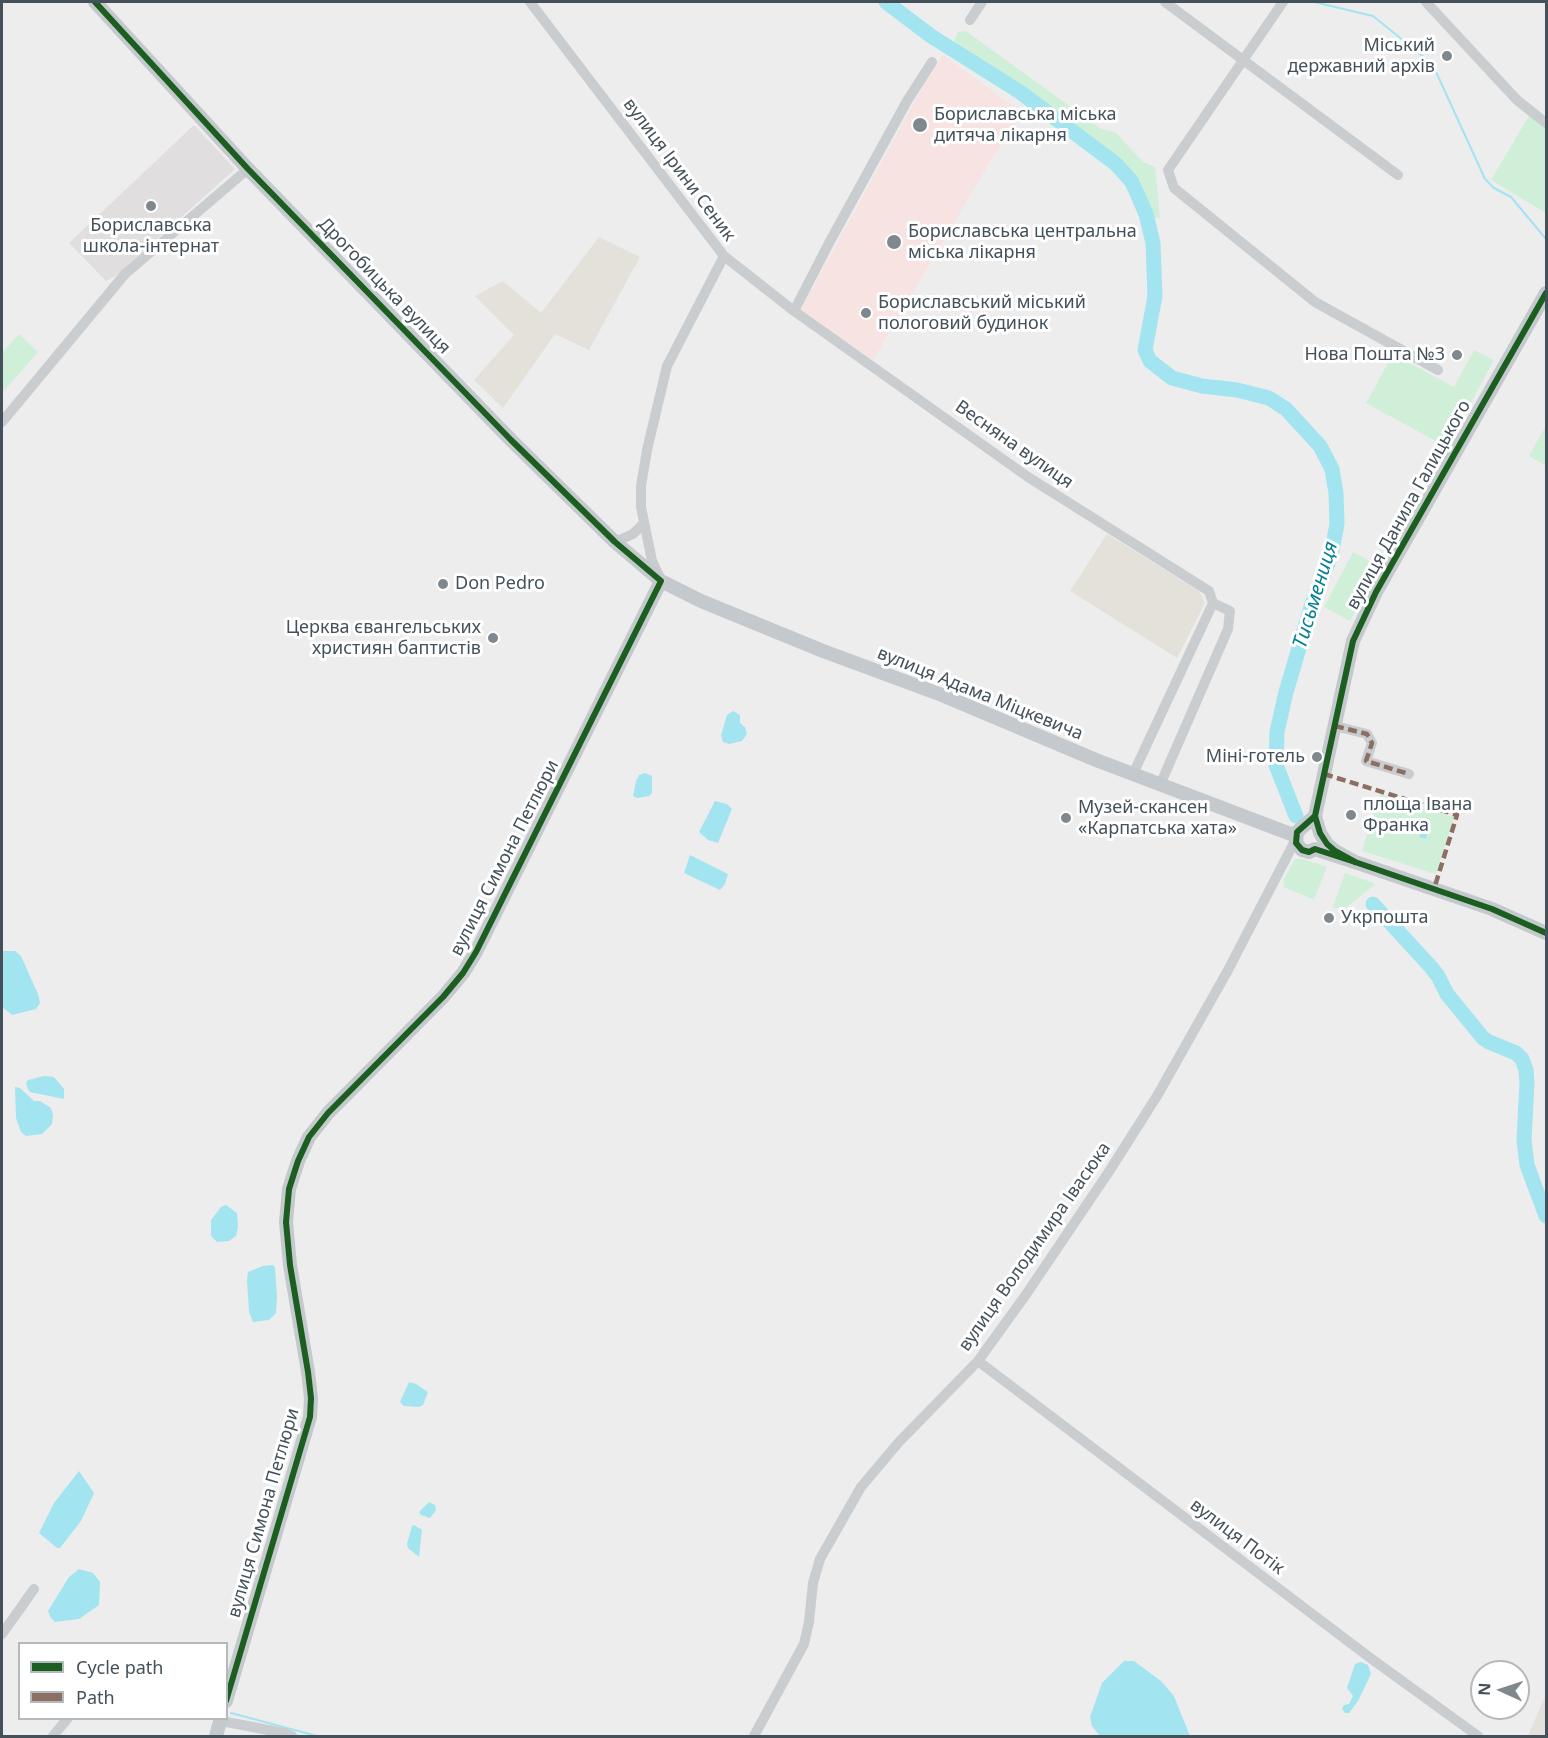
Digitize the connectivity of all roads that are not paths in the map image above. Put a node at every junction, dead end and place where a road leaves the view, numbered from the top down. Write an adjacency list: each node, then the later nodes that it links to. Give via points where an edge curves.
1 (95, 2): 11 (main road, Дрогобицька вулиця)
2 (530, 2): 13 (street, вулиця Ірини Сеник)
3 (982, 2): 7 (street)
4 (1165, 2): 8 (street)
5 (1283, 2): 8 (street)
6 (1426, 2): 10 (street, via 1516,100)
7 (970, 20)
8 (1242, 60): 12 (street); 16 (street, via 1168,170 1174,188 1316,302)
9 (932, 62): 15 (street, via 901,111)
10 (1546, 123)
11 (248, 169): 17 (street, via 125,274); 19 (main road, Дрогобицька вулиця)
12 (1398, 175)
13 (724, 256): 15 (street, Весняна вулиця); 18 (street, вулиця Ірини Сеник, via 667,366 641,486)
14 (1546, 293): 22 (main road, вулиця Данила Галицького, via 1358,628)
15 (794, 311): 21 (street, Весняна вулиця, via 1028,477 1209,591)
16 (1438, 370)
17 (2, 422)
18 (644, 523): 19 (street, via 633,534); 20 (street, вулиця Ірини Сеник, via 652,561)
19 (615, 542): 20 (main road, Дрогобицька вулиця)
20 (661, 581): 23 (main road, вулиця Адама Міцкевича, via 823,651); 34 (main road, вулиця Симона Петлюри, via 463,974 327,1113 298,1161 289,1189 286,1222 308,1372 310,1417)
21 (1213, 603): 23 (street); 25 (street, Весняна вулиця, via 1230,611 1228,629)
22 (1335, 726): 24 (street, via 1367,734 1372,743 1366,761); 26 (main road, вулиця Данила Галицького)
23 (1133, 774): 25 (main road, вулиця Адама Міцкевича)
24 (1409, 774)
25 (1160, 784): 28 (main road, вулиця Адама Міцкевича)
26 (1316, 816): 27 (main road); 28 (main road)
27 (1320, 833): 28 (main road, via 1321,840); 29 (main road, via 1335,850)
28 (1300, 839): 29 (main road); 31 (street, вулиця Володимира Івасюка, via 1286,857 1157,1096)
29 (1355, 862): 30 (main road, via 1492,909)
30 (1546, 933)
31 (978, 1361): 40 (street, вулиця Володимира Івасюка, via 899,1442 861,1487 836,1528 815,1571 804,1644); 41 (street, вулиця Потік)
32 (34, 1589): 33 (street)
33 (2, 1634)
34 (228, 1694)
35 (67, 1720): 37 (street)
36 (221, 1720): 38 (main road); 39 (street)
37 (53, 1737)
38 (216, 1737)
39 (292, 1737)
40 (754, 1737)
41 (1478, 1737)

